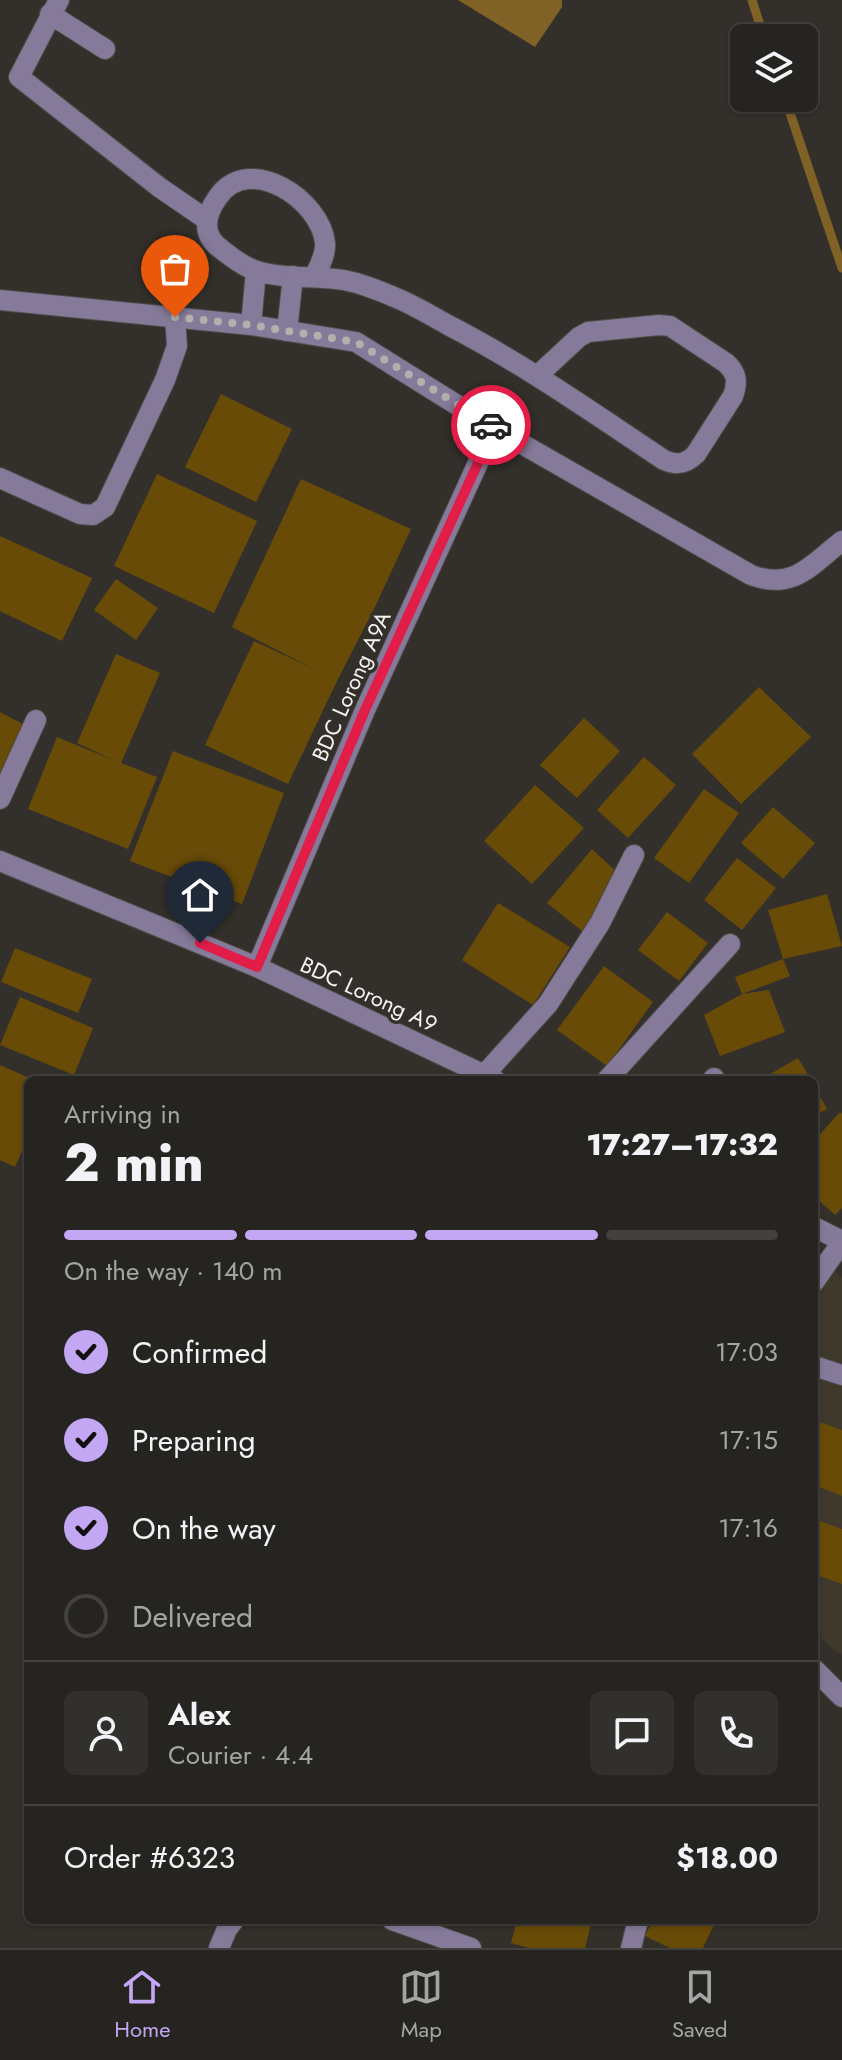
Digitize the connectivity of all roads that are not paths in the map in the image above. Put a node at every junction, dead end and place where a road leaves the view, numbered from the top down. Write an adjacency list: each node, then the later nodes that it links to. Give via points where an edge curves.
1 (55, 7): 2 (street); 3 (street)
2 (105, 49)
3 (10, 77): 4 (street)
4 (207, 220): 5 (street, via 207,233 218,248); 7 (street, via 225,188 244,179 270,181 300,199 322,227 325,247)
5 (256, 271): 6 (street); 10 (street)
6 (293, 276): 7 (street); 11 (street)
7 (314, 277): 12 (street, via 348,281 396,297)
8 (0, 300): 9 (street)
9 (175, 317): 10 (street); 14 (street, via 177,346 165,380 105,507 93,515 80,514)
10 (251, 325): 11 (street)
11 (287, 331): 13 (street, via 356,342)
12 (537, 376): 12 (street, via 588,332 659,325 726,363 733,369 736,387 696,454 673,464)
13 (494, 428): 15 (street, via 765,580 792,579); 21 (street, BDC Lorong A9A, via 365,710)
14 (0, 478)
15 (842, 541)
16 (36, 720): 17 (street)
17 (0, 799)
18 (634, 855): 23 (street, via 600,923 548,1004)
19 (0, 861): 21 (street, BDC Lorong A9)
20 (730, 944): 24 (street)
21 (257, 967): 22 (street, BDC Lorong A9)
22 (488, 1076)
23 (491, 1076)
24 (611, 1076)
25 (818, 1229): 26 (street)
26 (842, 1241): 27 (street)
27 (818, 1276)
28 (818, 1367): 29 (street)
29 (842, 1375)
30 (818, 1673): 31 (street)
31 (842, 1697)
32 (231, 1924): 35 (street)
33 (403, 1924): 36 (street)
34 (637, 1924): 37 (street)
35 (219, 1948)
36 (471, 1948)
37 (631, 1948)

